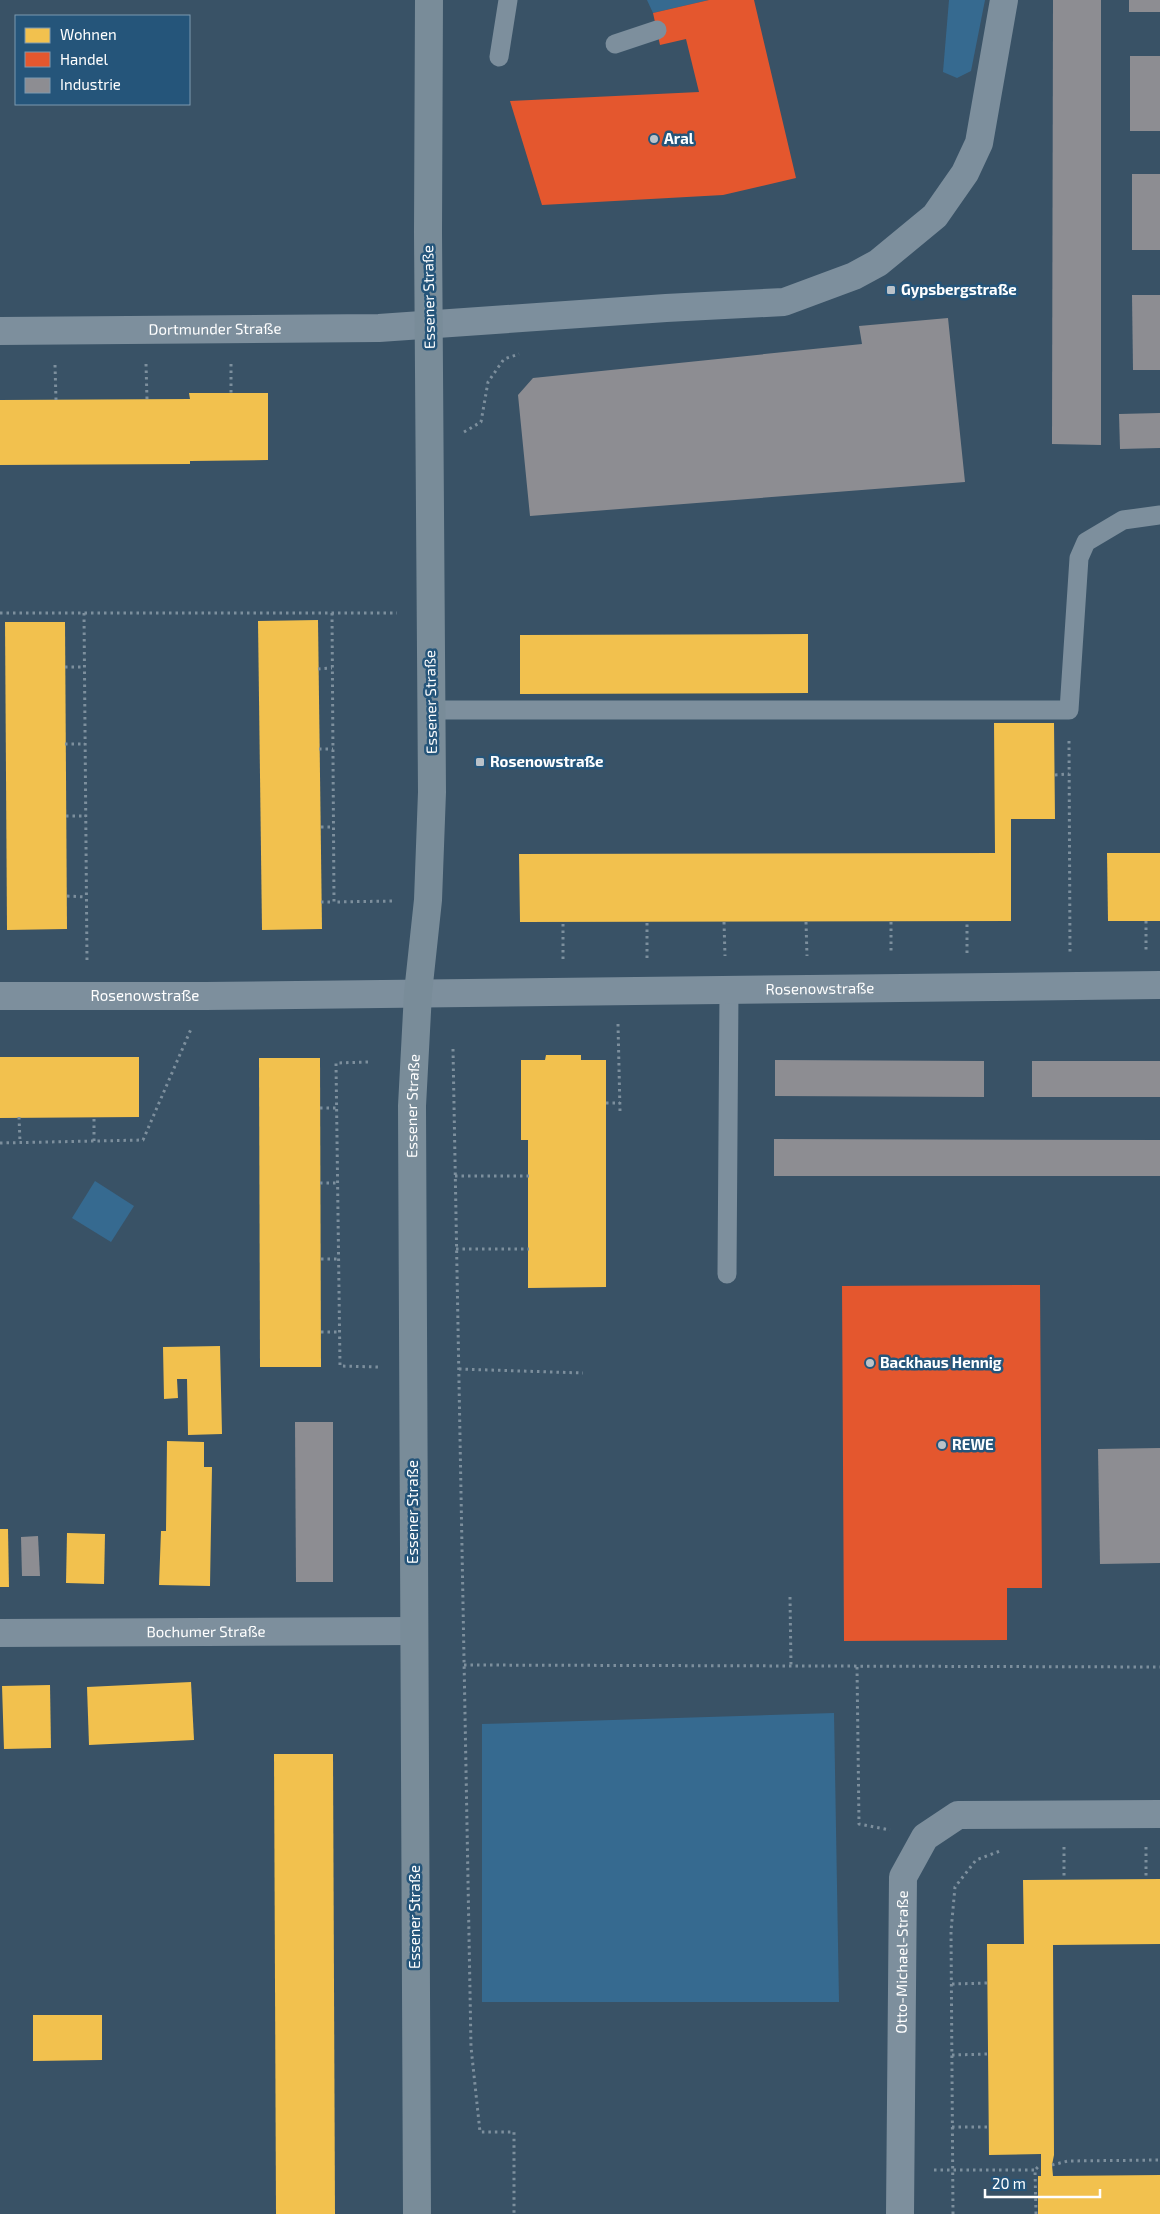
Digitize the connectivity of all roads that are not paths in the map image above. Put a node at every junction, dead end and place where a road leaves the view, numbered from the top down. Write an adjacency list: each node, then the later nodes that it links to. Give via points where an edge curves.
1 (429, 0): 7 (main road, Essener Straße)
2 (508, 0): 6 (lane)
3 (1004, 0): 7 (street, via 979,143 965,173 935,216 878,263 854,276 784,302)
4 (657, 30): 5 (lane)
5 (615, 44)
6 (499, 57)
7 (429, 324): 8 (street, Dortmunder Straße, via 379,328); 10 (main road, Essener Straße)
8 (0, 331)
9 (1160, 515): 10 (lane, via 1123,520 1086,542 1082,550 1069,710)
10 (430, 710): 13 (main road, Essener Straße, via 432,792 428,900)
11 (1160, 984): 12 (street, Rosenowstraße)
12 (729, 990): 13 (street, Rosenowstraße); 15 (lane)
13 (418, 993): 14 (street, Rosenowstraße); 16 (main road, Essener Straße, via 412,1106)
14 (0, 996)
15 (727, 1274)
16 (414, 1631): 17 (street, Bochumer Straße); 19 (main road, Essener Straße)
17 (0, 1633)
18 (1160, 1814): 20 (street, Otto-Michael-Straße, via 958,1815 925,1837 903,1877)
19 (417, 2214)
20 (900, 2214)

